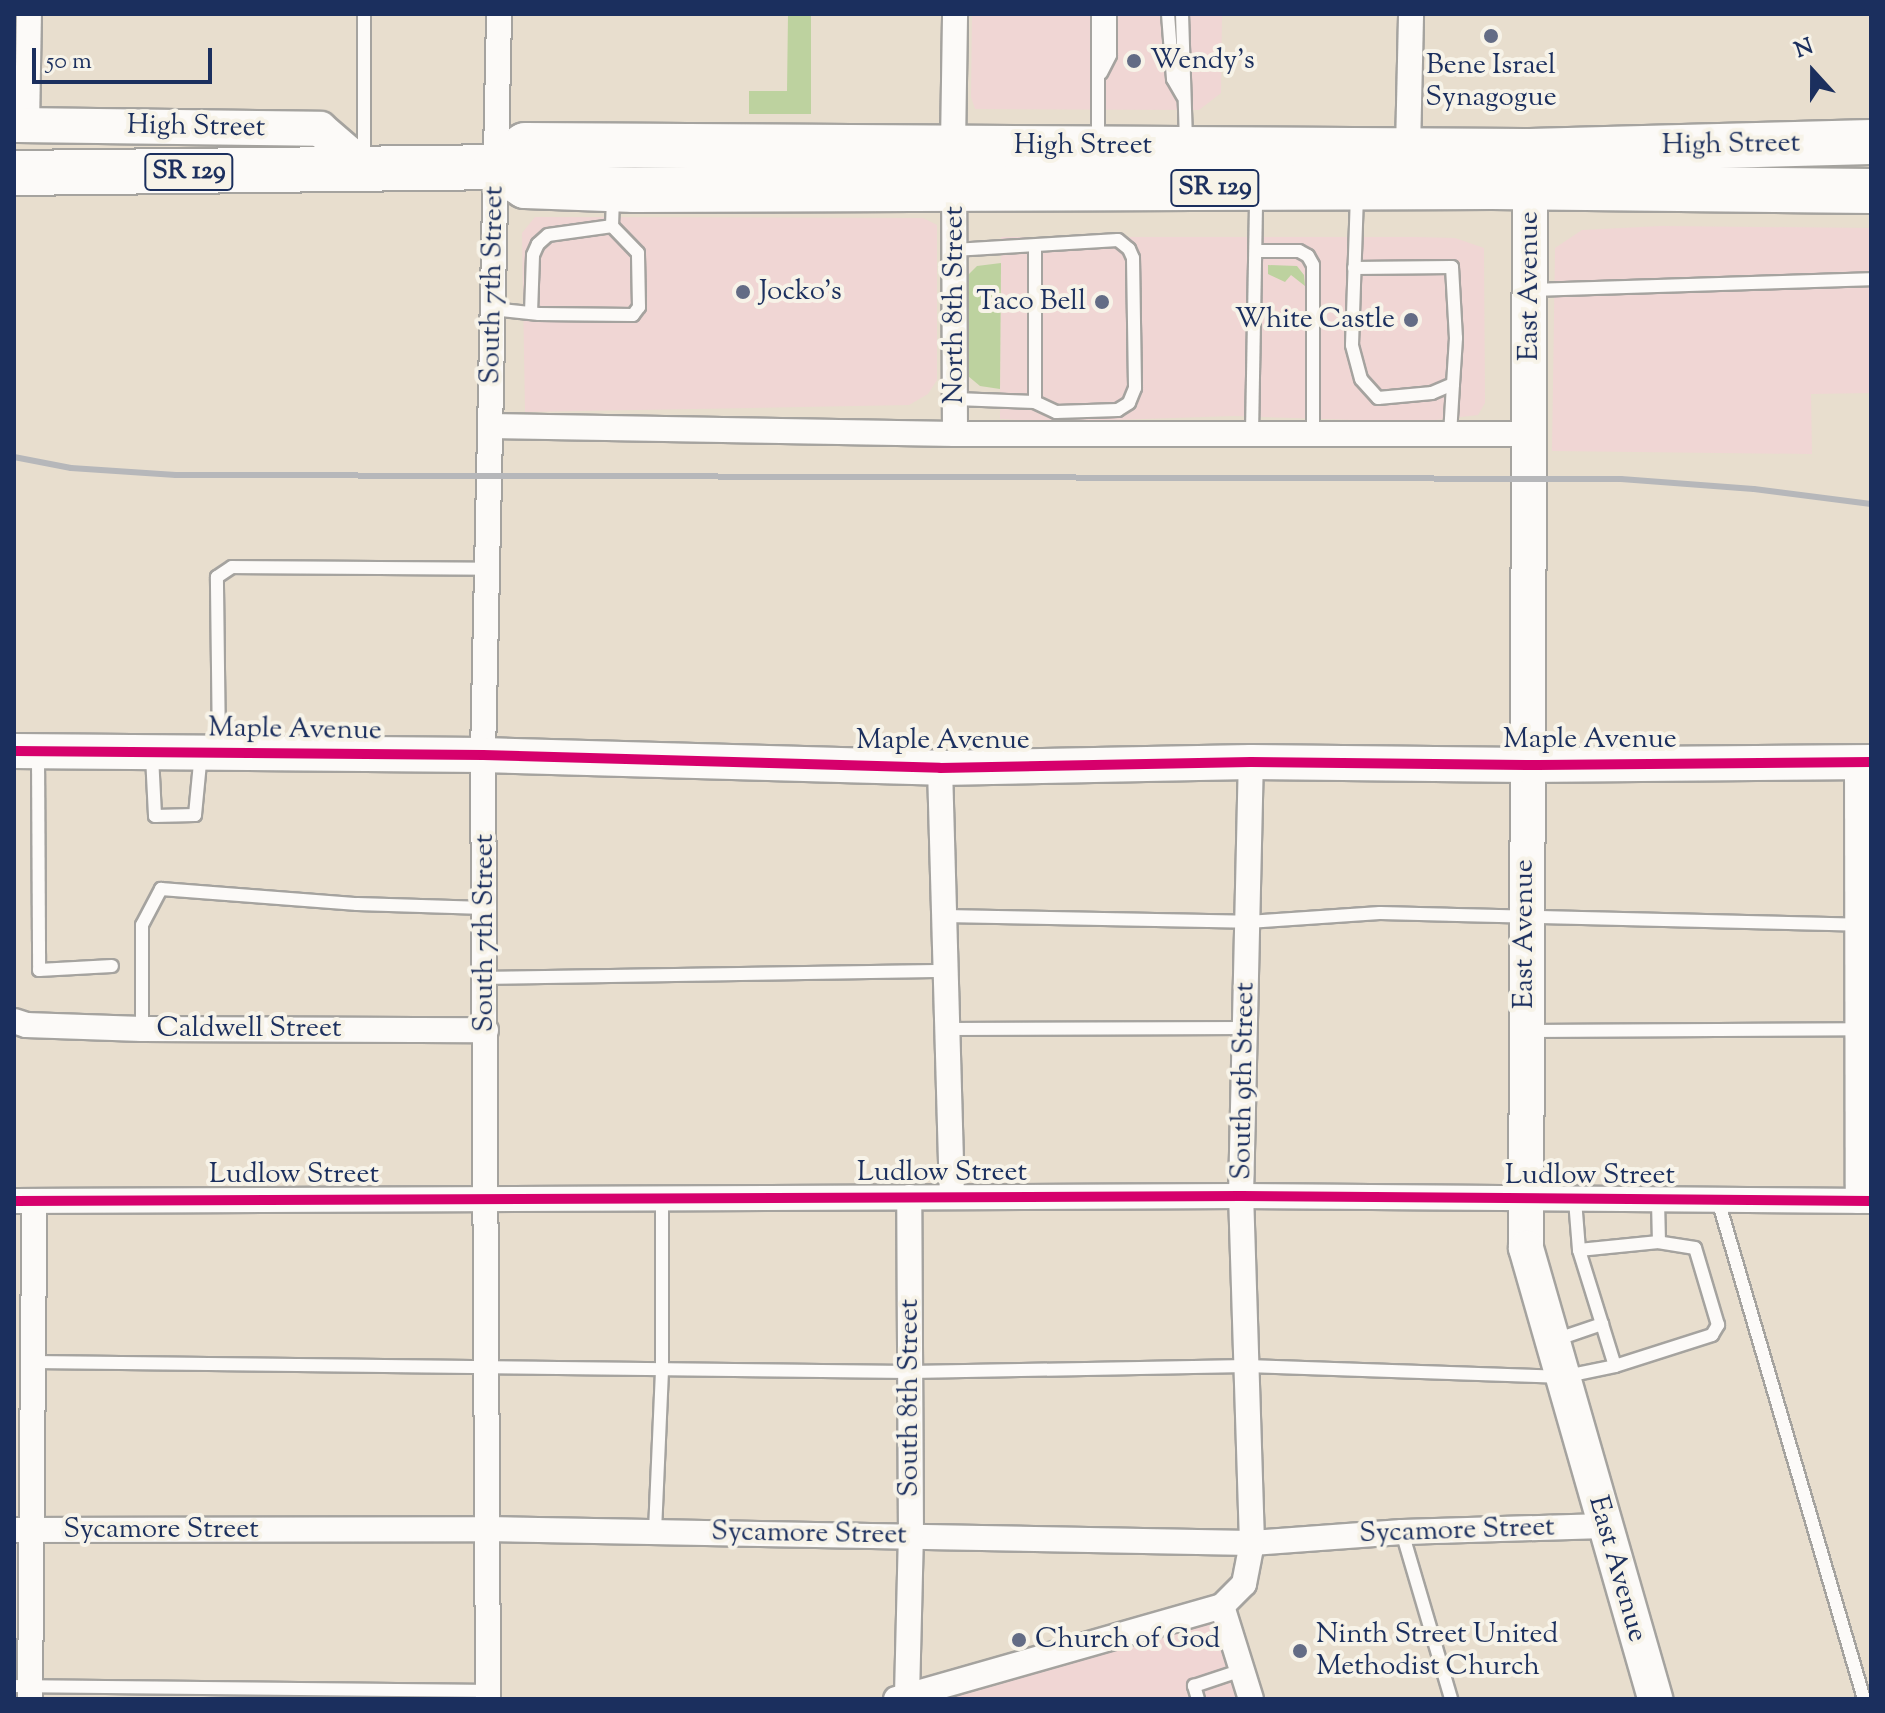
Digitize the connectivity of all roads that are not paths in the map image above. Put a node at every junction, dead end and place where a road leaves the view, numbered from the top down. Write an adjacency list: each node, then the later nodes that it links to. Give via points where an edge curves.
1 (29, 14): 12 (street)
2 (364, 14): 19 (lane)
3 (499, 14): 20 (street, South 7th Street)
4 (955, 14): 14 (street)
5 (1098, 14): 10 (lane)
6 (1110, 14): 10 (lane, via 1110,55)
7 (1168, 14): 11 (lane, via 1173,79)
8 (1182, 14): 11 (lane)
9 (1411, 14): 18 (street)
10 (1098, 78): 16 (lane)
11 (1184, 99): 17 (lane)
12 (20, 125): 19 (street, High Street, via 320,129)
13 (1871, 142): 21 (highway, High Street / SR 129)
14 (953, 145): 15 (highway, High Street / SR 129); 20 (highway, High Street / SR 129, via 525,145); 25 (street, North 8th Street)
15 (998, 146): 16 (highway, High Street / SR 129); 26 (street, North 8th Street)
16 (1098, 146): 17 (highway, High Street / SR 129)
17 (1186, 147): 18 (highway, High Street / SR 129)
18 (1408, 149): 21 (highway, High Street / SR 129)
19 (364, 167): 20 (highway, High Street / SR 129); 22 (highway, High Street / SR 129)
20 (495, 167): 28 (highway, High Street / SR 129, via 525,186); 35 (street, South 7th Street)
21 (1530, 170): 24 (highway, High Street / SR 129); 27 (highway, High Street / SR 129); 34 (street, East Avenue)
22 (14, 173)
23 (1256, 188): 24 (highway, High Street / SR 129); 26 (highway, High Street / SR 129); 31 (lane)
24 (1357, 188): 32 (lane)
25 (899, 189): 26 (highway, High Street / SR 129); 28 (highway, High Street / SR 129)
26 (954, 189): 30 (street, North 8th Street)
27 (1871, 191)
28 (612, 208): 36 (lane, via 538,244); 36 (lane, via 638,253 639,307 633,315)
29 (1035, 248): 30 (lane); 39 (lane); 39 (lane, via 1051,242 1118,240 1129,249 1135,388 1129,403 1118,410 1056,412)
30 (954, 250): 38 (street, North 8th Street)
31 (1256, 251): 42 (lane); 43 (lane, via 1299,251 1313,265)
32 (1354, 268): 37 (lane, via 1352,345 1361,379 1378,398 1432,393); 37 (lane, via 1452,267)
33 (1871, 279): 34 (lane)
34 (1530, 290): 44 (street, East Avenue)
35 (492, 309): 36 (lane); 40 (street, South 7th Street)
36 (531, 313)
37 (1453, 384): 45 (lane)
38 (955, 399): 39 (lane); 41 (street, North 8th Street)
39 (1035, 402)
40 (490, 426): 41 (street); 46 (street, South 7th Street)
41 (955, 434): 42 (street)
42 (1252, 434): 43 (street)
43 (1313, 434): 45 (street)
44 (1528, 434): 45 (street); 53 (street, East Avenue)
45 (1450, 435)
46 (487, 569): 49 (lane, via 232,567 217,577); 50 (street, South 7th Street)
47 (26, 752): 48 (street, Maple Avenue); 60 (lane, via 39,970)
48 (151, 753): 49 (street, Maple Avenue); 49 (lane, via 155,816 195,815)
49 (210, 753): 50 (street, Maple Avenue)
50 (483, 755): 54 (street, Maple Avenue); 55 (street, South 7th Street)
51 (1251, 762): 53 (street, Maple Avenue); 54 (street, Maple Avenue); 58 (street, South 9th Street)
52 (1864, 762): 53 (street, Maple Avenue); 59 (street)
53 (1526, 765): 57 (street, East Avenue)
54 (940, 768): 56 (street)
55 (486, 908): 62 (street, South 7th Street); 65 (lane, via 161,889 142,925)
56 (944, 916): 58 (lane); 61 (street)
57 (1525, 919): 58 (lane, via 1380,913); 59 (lane); 69 (street, East Avenue)
58 (1248, 922): 64 (street, South 9th Street)
59 (1865, 925): 67 (street)
60 (112, 966)
61 (946, 971): 62 (lane); 66 (street)
62 (486, 978): 68 (street, South 7th Street)
63 (14, 1021): 65 (street, Caldwell Street)
64 (1245, 1028): 66 (lane); 70 (street, South 9th Street)
65 (142, 1029): 68 (street, Caldwell Street)
66 (947, 1029): 72 (street)
67 (1858, 1029): 69 (lane); 80 (street)
68 (486, 1030): 73 (street, South 7th Street)
69 (1525, 1031): 79 (street, East Avenue)
70 (1241, 1196): 72 (street, Ludlow Street); 79 (street, Ludlow Street); 87 (street, South 9th Street)
71 (909, 1197): 72 (street, Ludlow Street); 74 (street, Ludlow Street); 90 (street, South 8th Street)
72 (952, 1197)
73 (483, 1198): 74 (street, Ludlow Street); 78 (street, Ludlow Street); 86 (street, South 7th Street)
74 (662, 1198): 89 (lane)
75 (1575, 1200): 76 (street, Ludlow Street); 79 (street, Ludlow Street); 82 (lane)
76 (1658, 1200): 77 (street, Ludlow Street); 81 (lane)
77 (1718, 1200): 80 (street, Ludlow Street); 108 (lane)
78 (24, 1201): 85 (street)
79 (1524, 1201): 84 (street, East Avenue, via 1526,1248)
80 (1864, 1201)
81 (1659, 1242): 82 (lane); 88 (lane, via 1695,1248 1718,1325 1712,1335)
82 (1579, 1250): 83 (lane)
83 (1602, 1324): 84 (lane); 88 (lane)
84 (1552, 1341): 91 (street, East Avenue)
85 (33, 1362): 86 (lane); 94 (street)
86 (485, 1365): 89 (lane); 93 (street, South 7th Street)
87 (1247, 1366): 90 (lane); 91 (lane); 98 (street, South 9th Street)
88 (1615, 1366): 91 (lane)
89 (662, 1368): 90 (lane); 95 (lane)
90 (910, 1372): 97 (street, South 8th Street)
91 (1562, 1377): 92 (street, East Avenue)
92 (1604, 1526): 96 (street, Sycamore Street); 107 (street, East Avenue)
93 (487, 1529): 94 (street, Sycamore Street); 95 (street, Sycamore Street); 102 (street, South 7th Street)
94 (23, 1530): 101 (street)
95 (655, 1531): 97 (street, Sycamore Street)
96 (1402, 1532): 98 (street, Sycamore Street); 106 (lane)
97 (911, 1536): 98 (street, Sycamore Street); 103 (street, South 8th Street)
98 (1252, 1543): 99 (street, South 9th Street, via 1244,1584)
99 (1222, 1606): 100 (street); 103 (street)
100 (1242, 1670): 104 (lane, via 1194,1686); 105 (street)
101 (24, 1690): 102 (lane)
102 (488, 1695)
103 (901, 1698)
104 (1198, 1699)
105 (1251, 1699)
106 (1451, 1699)
107 (1655, 1699)
108 (1864, 1699)

